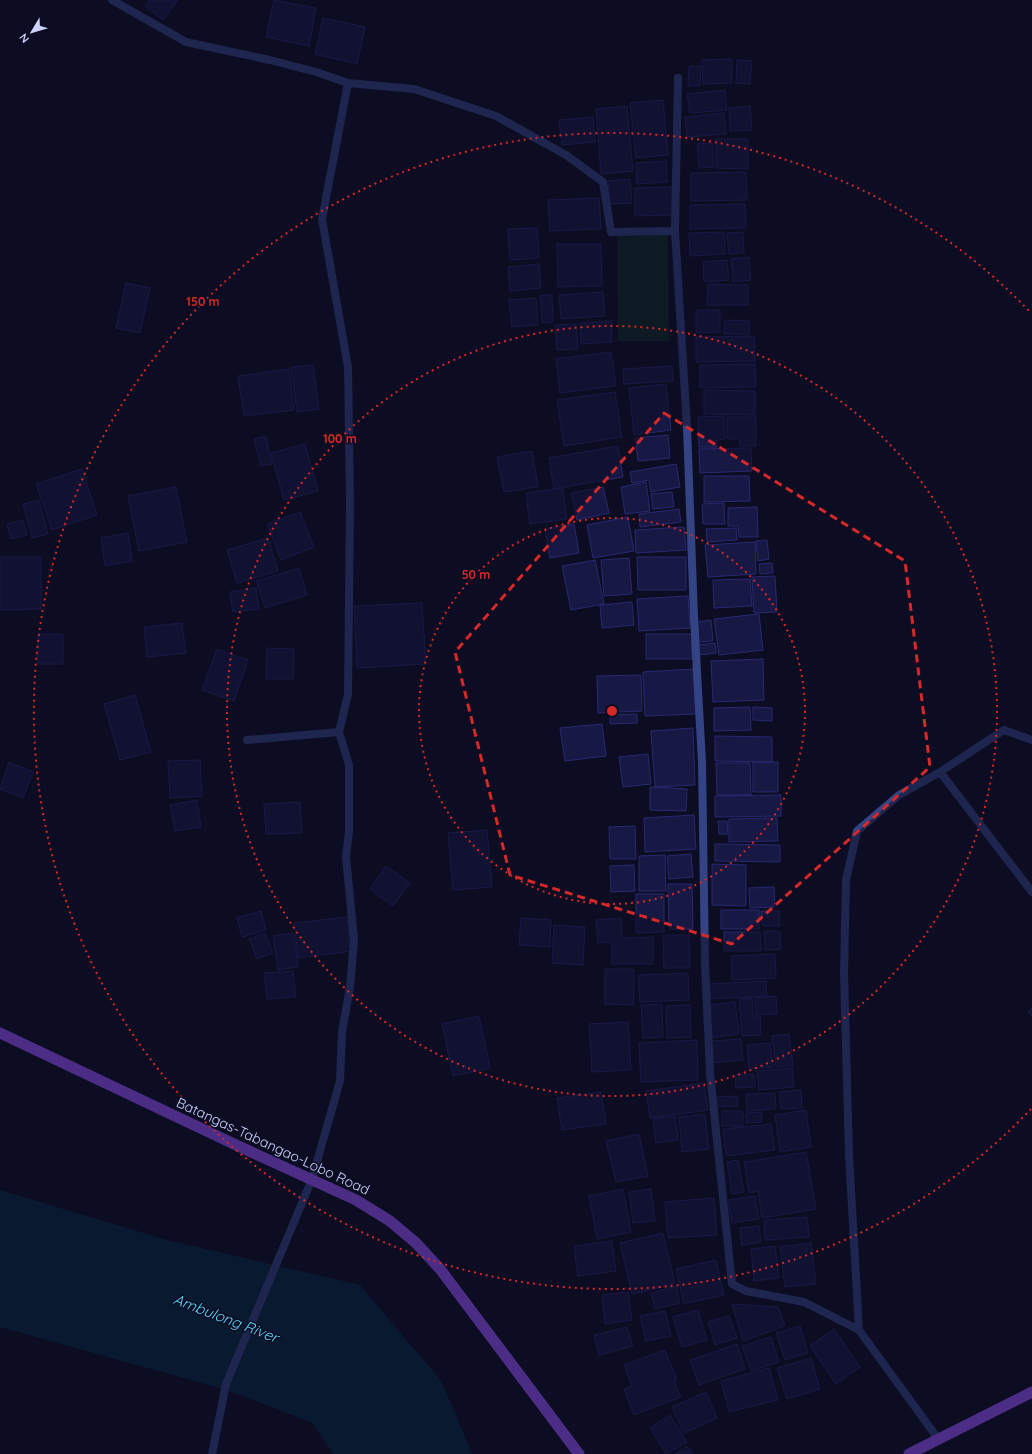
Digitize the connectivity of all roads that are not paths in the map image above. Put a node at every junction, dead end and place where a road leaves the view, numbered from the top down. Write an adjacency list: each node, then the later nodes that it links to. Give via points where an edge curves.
1 (112, 0): 3 (street, via 186,42 278,62)
2 (678, 78): 4 (street)
3 (348, 83): 4 (street, via 414,89 496,116 566,155 603,182 611,232); 5 (street, via 322,218 348,367 348,694)
4 (675, 231): 12 (street, via 688,427 694,631 702,762 705,963 710,1073 732,1284 746,1291 804,1302)
5 (339, 732): 6 (street); 11 (street, via 349,765 346,858 354,940 350,987 342,1032 340,1081)
6 (247, 740)
7 (1032, 740): 8 (street, via 1004,730)
8 (940, 772): 9 (street); 12 (street, via 899,795 857,831 846,880 844,972 849,1155)
9 (1032, 892)
10 (0, 1032): 11 (main road, Batangas-Tabangao-Lobo Road)
11 (312, 1179): 15 (street, via 226,1384); 16 (main road, Batangas-Tabangao-Lobo Road, via 356,1200 416,1243 440,1269)
12 (859, 1330): 14 (street)
13 (1032, 1392): 14 (main road)
14 (939, 1440): 17 (main road)
15 (212, 1454)
16 (579, 1454)
17 (909, 1454)

